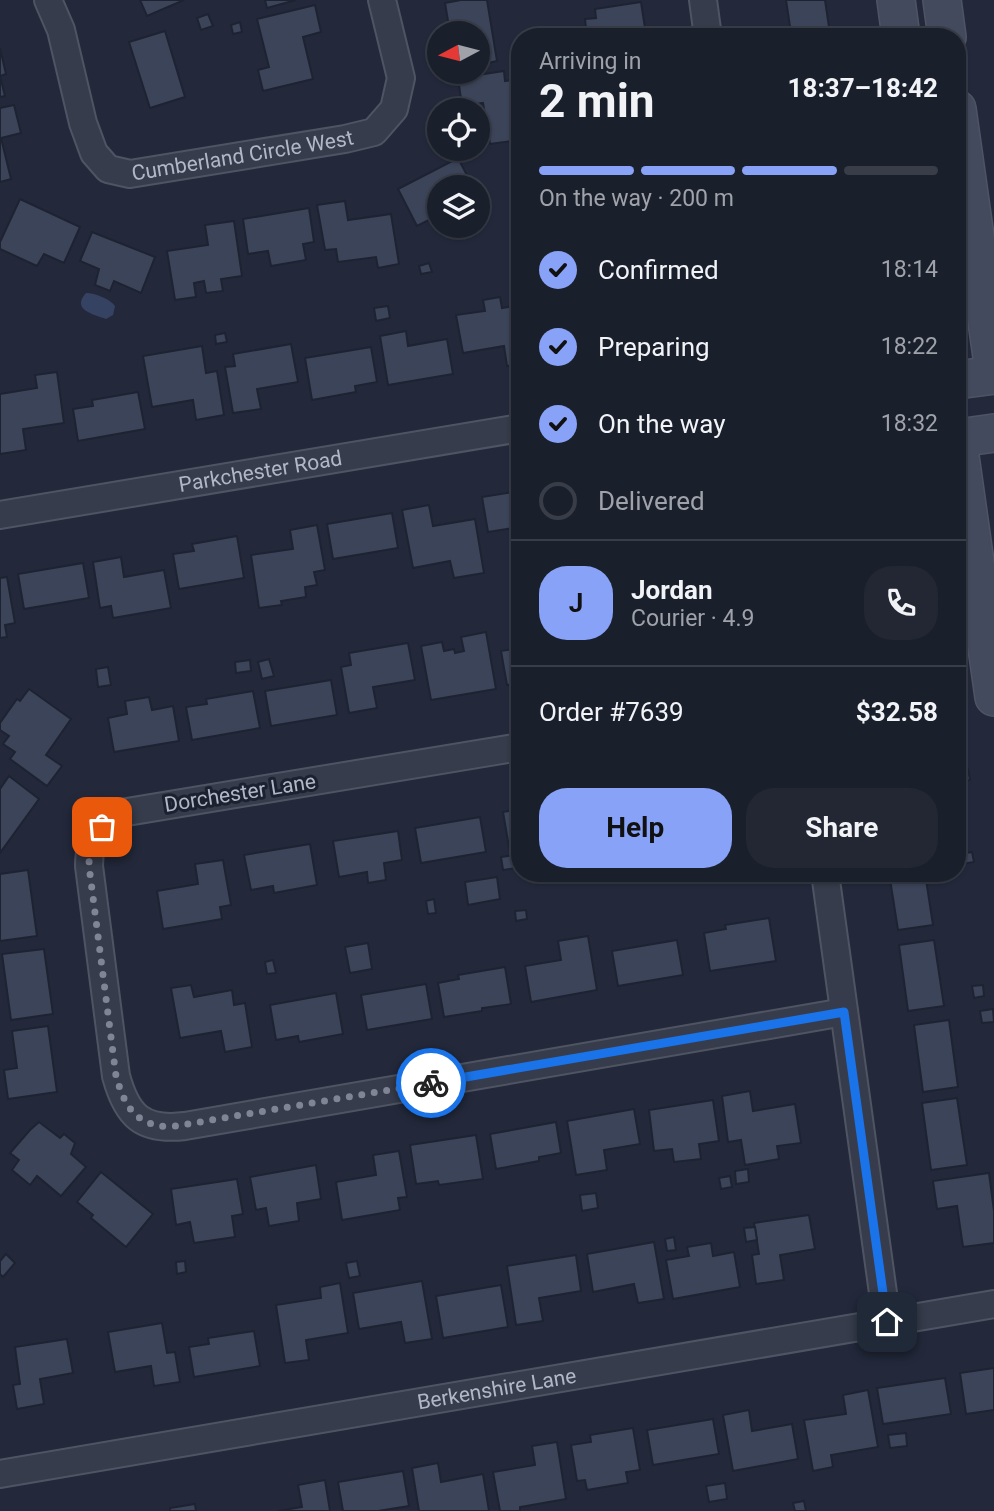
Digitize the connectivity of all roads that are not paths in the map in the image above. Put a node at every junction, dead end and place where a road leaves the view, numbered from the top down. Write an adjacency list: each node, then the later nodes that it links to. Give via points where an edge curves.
1 (48, 0): 2 (street, Cumberland Circle West, via 61,30 94,153 108,169 130,174 374,132 394,109 401,78)
2 (382, 0)
3 (703, 0): 6 (street)
4 (896, 0): 7 (main road)
5 (942, 0): 8 (main road)
6 (707, 28)
7 (900, 28)
8 (946, 28)
9 (966, 173): 10 (main road)
10 (994, 373): 11 (main road)
11 (966, 378)
12 (511, 430): 16 (street, Parkchester Road)
13 (994, 433): 14 (main road)
14 (966, 435)
15 (966, 499): 17 (main road)
16 (0, 515)
17 (994, 697)
18 (511, 748): 20 (street, Dorchester Lane, via 127,812 102,827 89,853 89,866 116,1076 121,1094 137,1117 157,1126 185,1126)
19 (826, 882): 20 (street)
20 (844, 1012): 22 (street)
21 (994, 1304): 22 (street, Berkenshire Lane)
22 (887, 1322): 23 (street, Berkenshire Lane)
23 (0, 1474)

